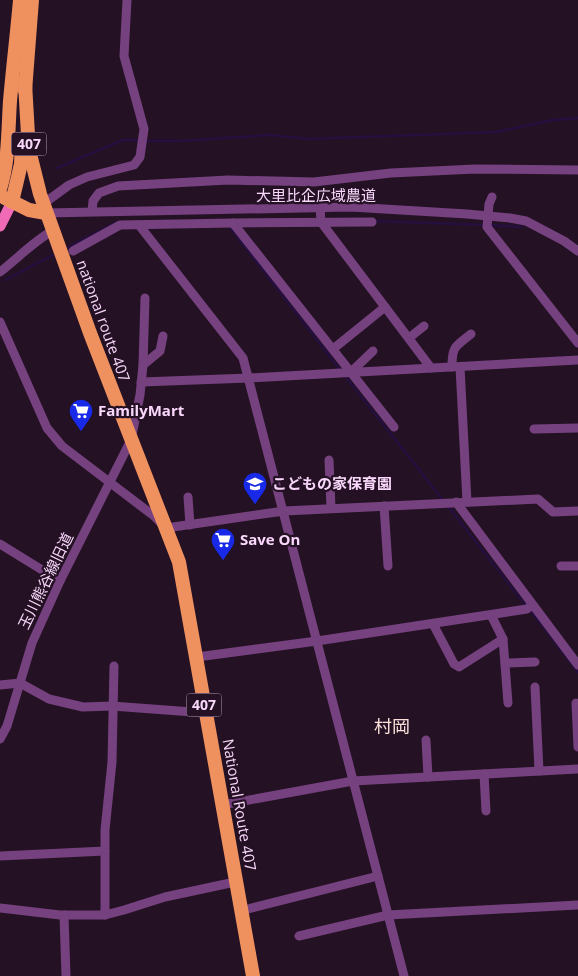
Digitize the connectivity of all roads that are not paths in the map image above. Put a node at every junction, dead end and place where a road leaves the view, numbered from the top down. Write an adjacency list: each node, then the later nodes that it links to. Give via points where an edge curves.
1 (20, 0): 6 (highway, 407, via 9,144)
2 (32, 0): 4 (highway, national route 407 / 407)
3 (128, 0): 10 (street, via 124,56 144,130 140,157 134,165 69,185)
4 (25, 83): 8 (highway, national route 407 / 407, via 21,164); 10 (highway, national route 407 / 407, via 31,158)
5 (578, 170): 11 (street, via 456,170 314,182 228,180 118,186 95,197)
6 (0, 189)
7 (492, 197): 12 (street)
8 (6, 199): 10 (highway, via 29,210); 17 (main road)
9 (320, 207): 11 (street, 大里比企広域農道); 12 (street, 大里比企広域農道); 14 (street)
10 (44, 208): 11 (street, 大里比企広域農道); 18 (highway, national route 407 / 407)
11 (92, 211)
12 (488, 216): 20 (street, 大里比企広域農道, via 531,223); 29 (street, via 487,227)
13 (233, 222): 14 (street); 16 (street); 30 (street)
14 (320, 222): 15 (street); 23 (street)
15 (372, 222)
16 (139, 225): 19 (street, via 120,226); 37 (street, via 243,358)
17 (0, 226)
18 (52, 230): 19 (highway, national route 407 / 407); 21 (street)
19 (64, 251): 42 (highway, national route 407 / 407)
20 (578, 251)
21 (0, 272)
22 (145, 298): 33 (street, 玉川熊谷線旧道)
23 (385, 307): 28 (street); 30 (street)
24 (0, 322): 44 (street, via 46,428 62,446)
25 (424, 326): 28 (street)
26 (471, 334): 34 (street, via 454,348 452,354)
27 (163, 336): 33 (street, via 160,351)
28 (409, 338): 35 (street)
29 (578, 343)
30 (333, 349): 36 (street)
31 (373, 351): 36 (street)
32 (578, 360): 34 (street)
33 (143, 365): 38 (street, 玉川熊谷線旧道)
34 (456, 367): 35 (street); 47 (street)
35 (432, 368): 36 (street)
36 (346, 372): 37 (street); 39 (street)
37 (249, 378): 38 (street); 50 (street)
38 (141, 382): 42 (street, 玉川熊谷線旧道)
39 (394, 428)
40 (578, 428): 41 (street)
41 (534, 430)
42 (131, 440): 44 (street, 玉川熊谷線旧道); 53 (highway, National Route 407 / 407)
43 (329, 460): 49 (street)
44 (110, 482): 53 (street); 58 (street, 玉川熊谷線旧道)
45 (188, 497): 52 (street)
46 (456, 502): 47 (street); 48 (street); 59 (street)
47 (467, 502): 51 (street, via 538,499 553,512)
48 (384, 506): 49 (street); 55 (street)
49 (331, 508): 50 (street)
50 (284, 511): 52 (street); 63 (street)
51 (578, 511)
52 (190, 525): 53 (street)
53 (166, 528): 64 (highway, National Route 407 / 407, via 179,562)
54 (0, 544): 58 (street)
55 (388, 566)
56 (561, 566): 57 (street)
57 (578, 566)
58 (60, 581): 69 (street, 玉川熊谷線旧道, via 32,643)
59 (530, 607): 60 (street); 67 (street)
60 (491, 615): 61 (street); 62 (street)
61 (433, 624): 62 (street, via 454,664 459,667); 63 (street)
62 (503, 639): 66 (street)
63 (317, 641): 64 (street); 83 (street)
64 (197, 657): 75 (highway, National Route 407 / 407)
65 (535, 662): 66 (street)
66 (505, 663): 72 (street)
67 (578, 665)
68 (114, 666): 74 (street)
69 (20, 683): 70 (street); 74 (street, via 62,703 82,707); 76 (street, 玉川熊谷線旧道)
70 (0, 686)
71 (535, 687): 80 (street)
72 (508, 703)
73 (576, 703): 78 (street)
74 (112, 706): 75 (street); 86 (street, via 112,762)
75 (206, 713): 84 (highway, National Route 407 / 407)
76 (0, 739)
77 (426, 740): 82 (street)
78 (578, 746)
79 (578, 769): 80 (street)
80 (539, 771): 81 (street)
81 (484, 774): 82 (street); 85 (street)
82 (428, 777): 83 (street)
83 (353, 781): 84 (street); 88 (street)
84 (222, 805): 89 (highway, National Route 407 / 407)
85 (486, 811)
86 (105, 851): 87 (street); 94 (street)
87 (0, 856)
88 (378, 876): 92 (street); 95 (street)
89 (236, 882): 92 (highway, National Route 407 / 407); 94 (street, via 164,897)
90 (578, 906): 95 (street)
91 (0, 908): 93 (street)
92 (240, 911): 98 (highway, National Route 407 / 407)
93 (64, 915): 94 (street); 97 (street)
94 (105, 915)
95 (388, 915): 96 (street); 99 (street)
96 (299, 936)
97 (66, 976)
98 (253, 976)
99 (404, 976)

